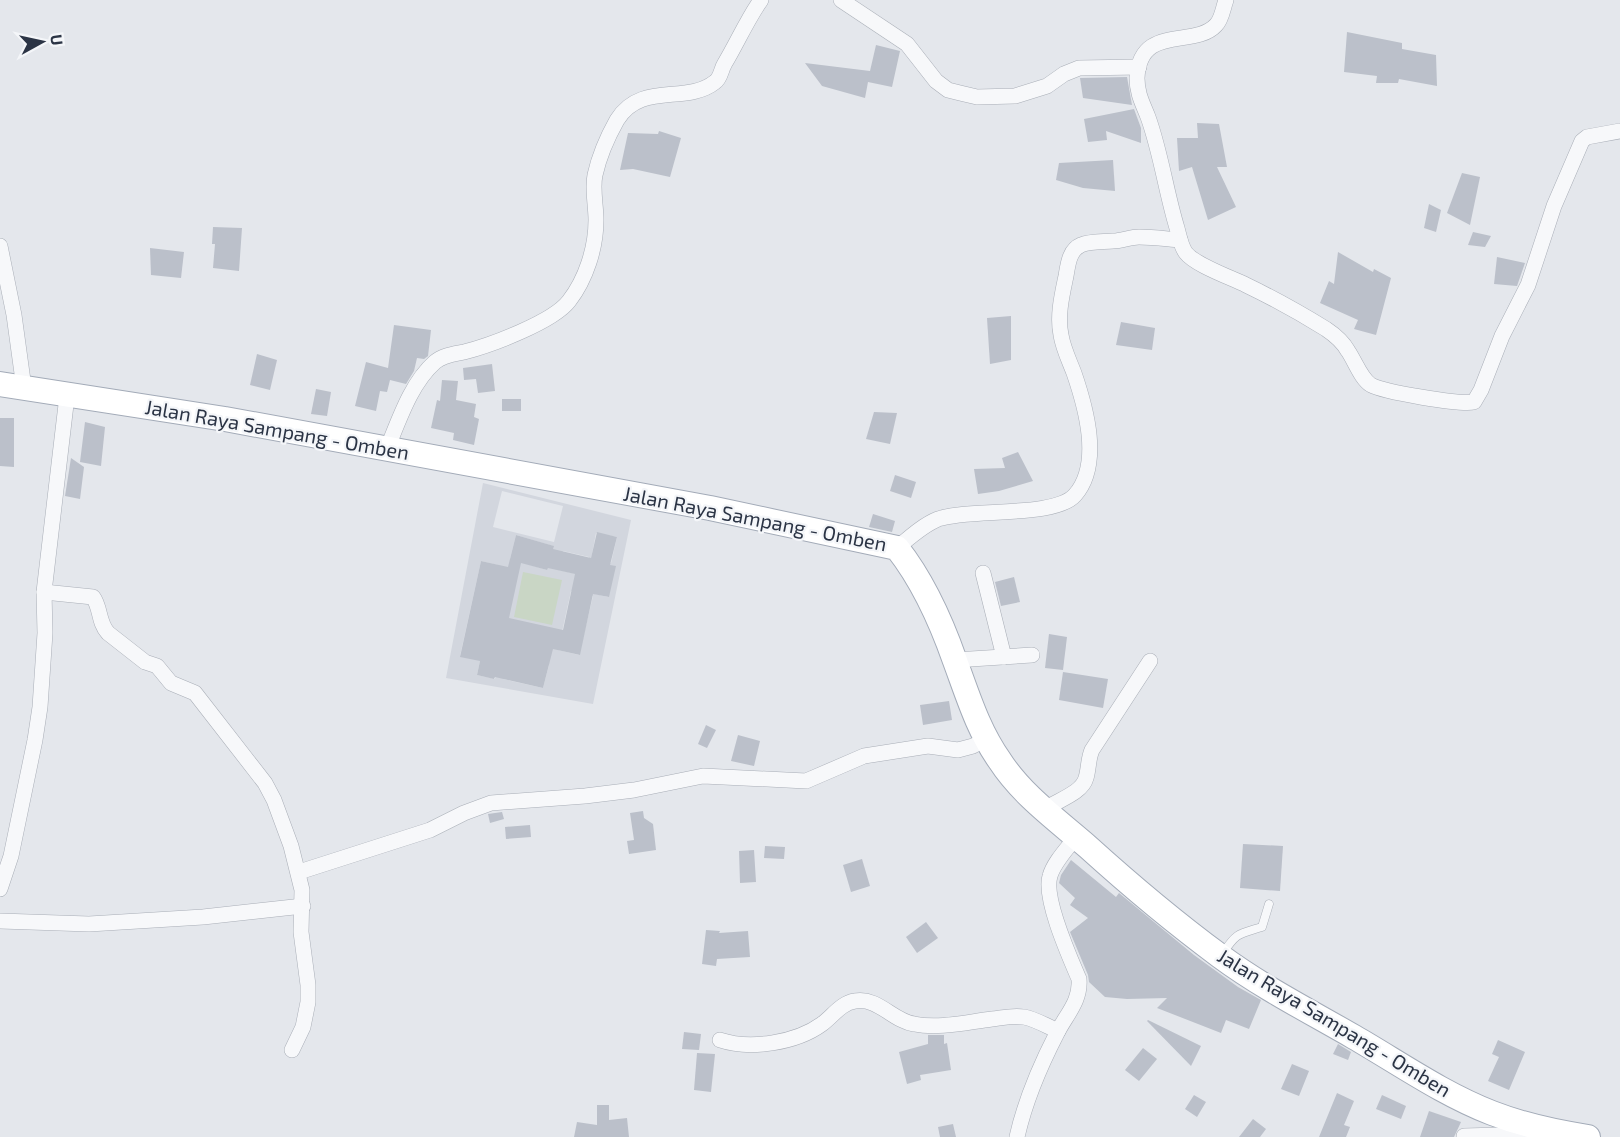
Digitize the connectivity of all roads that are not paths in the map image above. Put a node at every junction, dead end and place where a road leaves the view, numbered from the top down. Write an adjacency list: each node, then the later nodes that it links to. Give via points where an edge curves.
1 (761, 0): 11 (street, via 718,80 699,91 644,99 631,105 618,119 595,176 596,222 591,258 570,300 562,309 501,340 436,360 412,393)
2 (841, 0): 4 (street, via 907,44 948,90 977,97 1030,93 1079,68)
3 (1226, 0): 4 (street, via 1216,25 1206,33 1155,45 1145,53)
4 (1139, 66): 6 (street, via 1139,97 1148,117)
5 (1620, 131): 6 (street, via 1582,141 1554,206 1528,285 1474,402 1401,393 1372,385 1333,334 1190,257)
6 (1180, 240): 12 (street, via 1141,237 1089,243 1071,254 1060,332 1082,399 1089,454 1087,470 1076,494 1055,506 938,519)
7 (0, 246): 9 (street)
8 (0, 384): 9 (main road, Jalan Raya Sampang - Omben)
9 (24, 388): 10 (main road, Jalan Raya Sampang - Omben)
10 (67, 396): 11 (main road, Jalan Raya Sampang - Omben, via 225,419); 14 (street)
11 (387, 449): 12 (main road, Jalan Raya Sampang - Omben, via 710,508)
12 (897, 548): 17 (main road, Jalan Raya Sampang - Omben, via 922,584)
13 (983, 573): 16 (street)
14 (44, 592): 22 (street, via 93,597 108,633 145,662 157,666 174,685 195,693 265,783 284,823); 23 (street, via 45,633 37,729 11,856)
15 (1032, 655): 16 (street)
16 (1004, 657): 17 (street)
17 (955, 660): 19 (main road, Jalan Raya Sampang - Omben)
18 (1150, 661): 20 (street, via 1092,750 1081,789)
19 (986, 739): 20 (main road, Jalan Raya Sampang - Omben, via 1016,782); 22 (street, via 958,750 928,746 864,756 806,781 703,776 634,790 491,803 430,830)
20 (1045, 809): 21 (main road, Jalan Raya Sampang - Omben)
21 (1076, 837): 27 (main road, Jalan Raya Sampang - Omben); 28 (street, via 1054,866 1048,882 1080,989)
22 (299, 872): 25 (street)
23 (0, 889)
24 (1269, 904): 27 (lane, via 1262,927 1238,934)
25 (303, 906): 26 (street, via 89,924); 30 (street, via 301,932 308,1002 303,1027)
26 (0, 921)
27 (1221, 957): 31 (main road, Jalan Raya Sampang - Omben, via 1443,1090 1506,1118)
28 (1058, 1031): 29 (street, via 1023,1016 910,1024 860,1000 845,1004 807,1034 793,1039 744,1044); 33 (street, via 1035,1080)
29 (720, 1040)
30 (292, 1050)
31 (1578, 1135): 32 (street)
32 (1464, 1136)
33 (1017, 1137)

